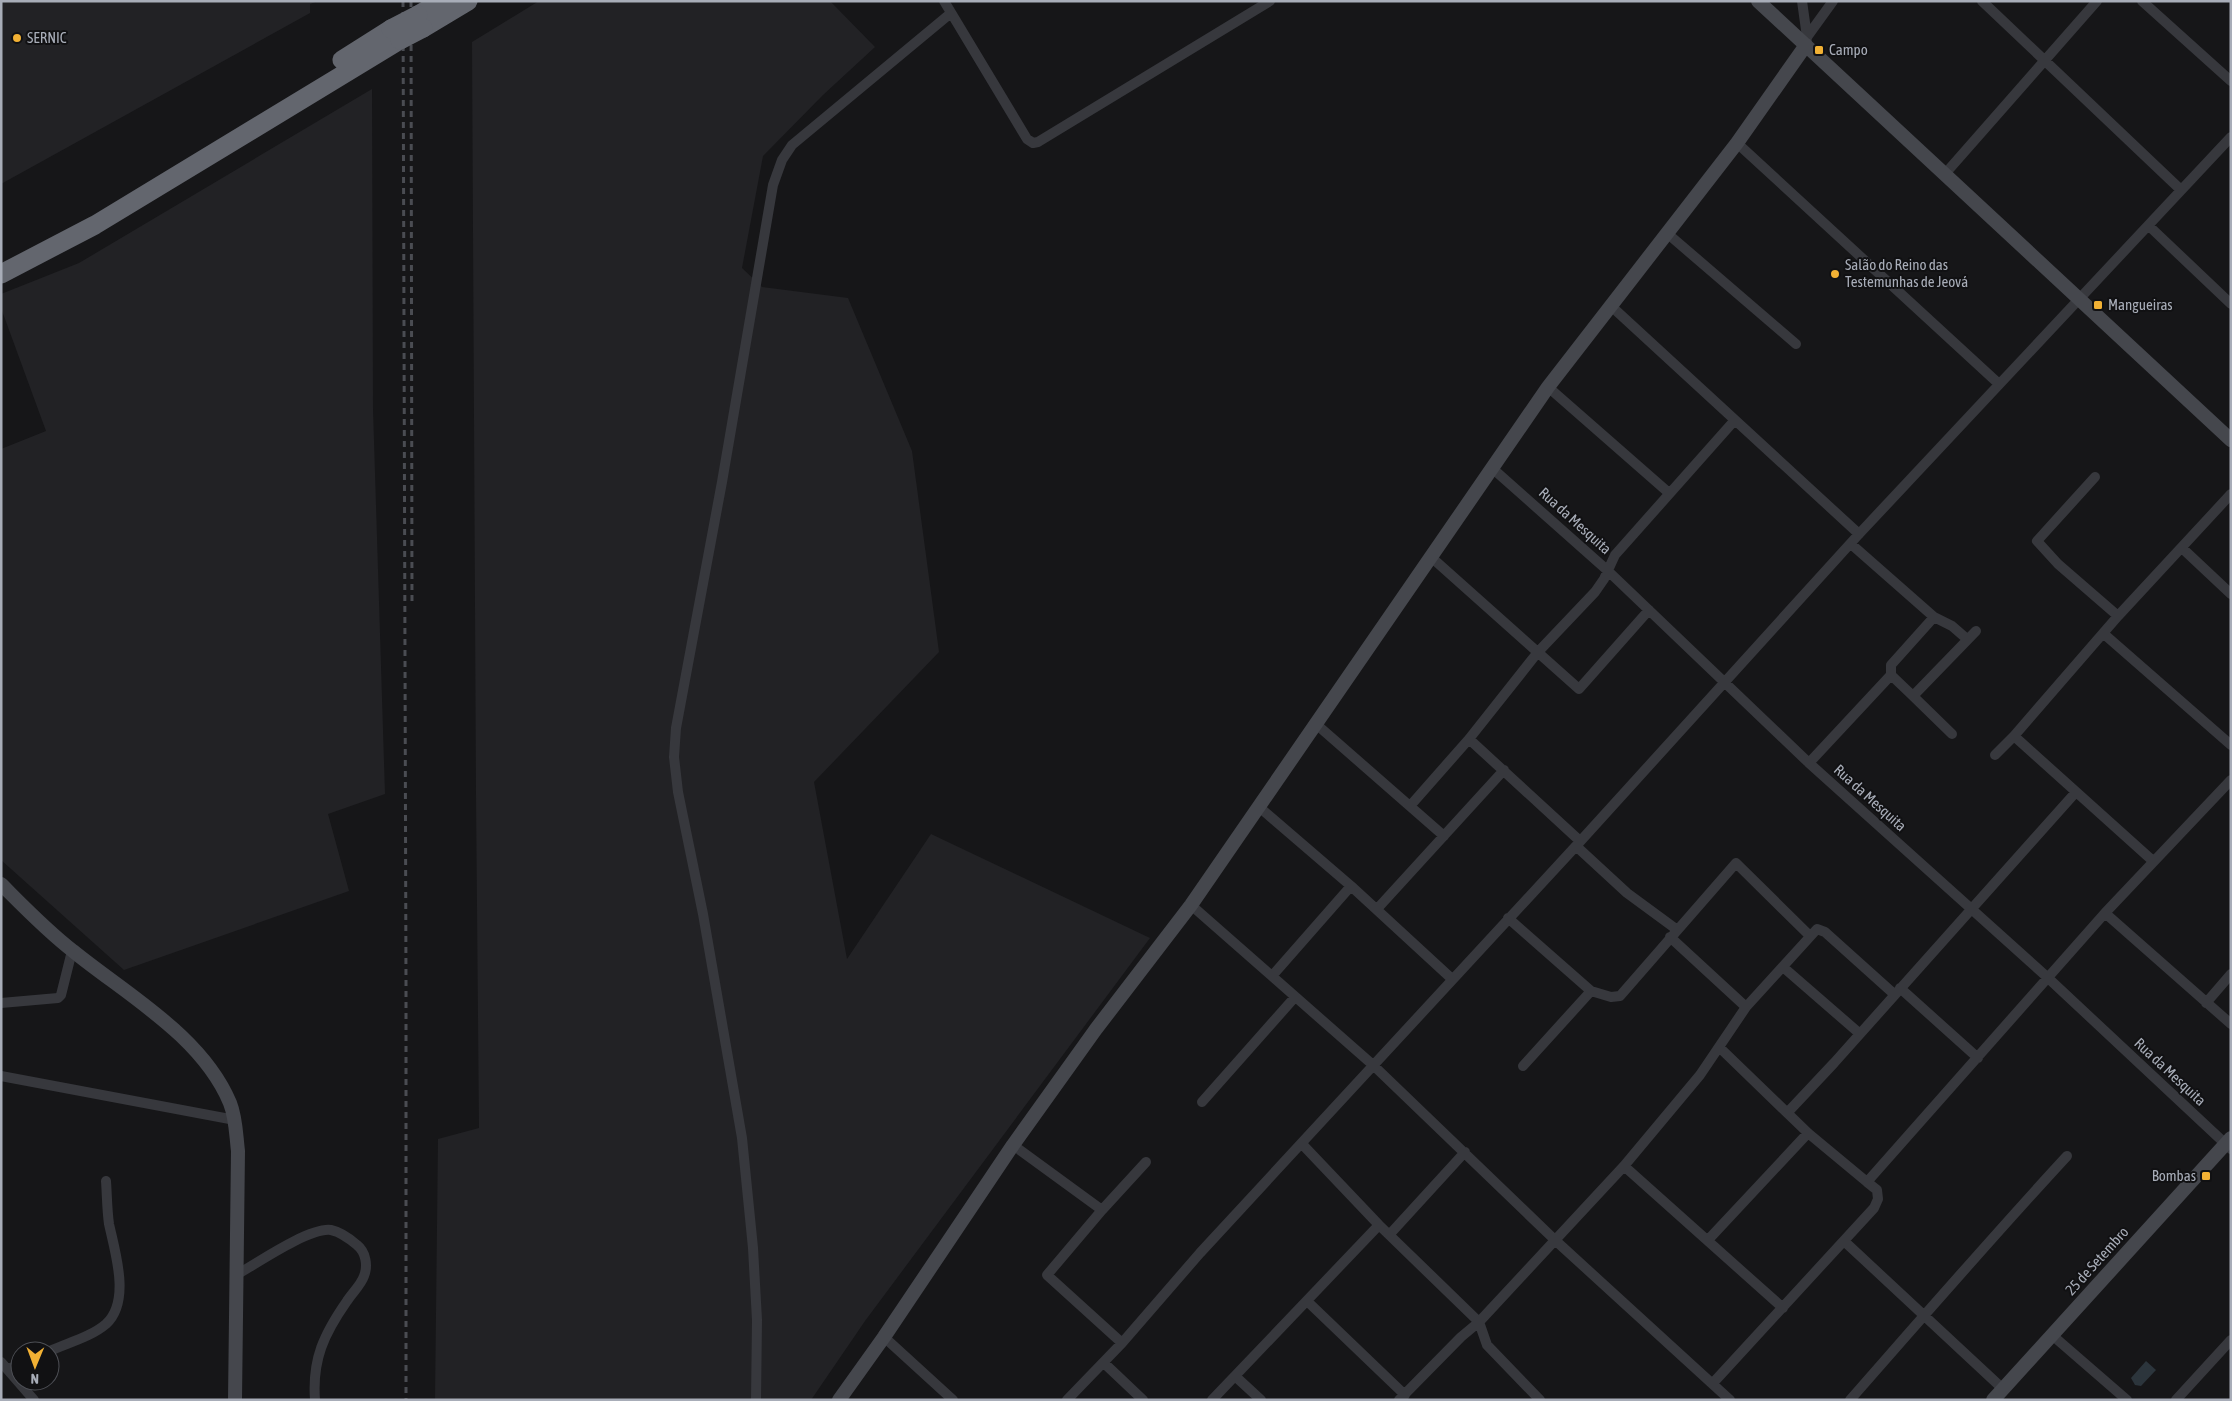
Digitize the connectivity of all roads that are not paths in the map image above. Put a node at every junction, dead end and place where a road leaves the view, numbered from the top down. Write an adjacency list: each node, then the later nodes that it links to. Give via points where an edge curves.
1 (468, 1): 10 (highway)
2 (944, 1): 11 (street)
3 (1270, 1): 11 (street, via 1033,143 1027,139)
4 (1758, 1): 13 (street)
5 (1802, 1): 13 (street)
6 (1833, 1): 13 (street)
7 (1982, 1): 14 (street)
8 (2097, 1): 14 (street)
9 (2142, 1): 15 (street)
10 (443, 8): 12 (highway, bridge)
11 (951, 13): 134 (street, via 792,145 782,160 773,185 676,728 674,757 678,792 742,1138 757,1320)
12 (395, 34): 22 (highway, via 72,224); 23 (highway, via 95,226)
13 (1806, 41): 17 (street); 18 (street)
14 (2043, 61): 18 (street); 19 (street)
15 (2231, 81)
16 (2230, 138): 19 (street)
17 (1737, 143): 21 (street); 28 (street)
18 (1944, 175): 24 (street)
19 (2181, 190): 20 (street)
20 (2149, 226): 24 (street); 25 (street)
21 (1668, 234): 26 (street); 27 (street)
22 (1, 262)
23 (1, 274)
24 (2078, 299): 28 (street); 31 (street)
25 (2231, 304)
26 (1610, 305): 29 (street); 30 (street)
27 (1796, 344)
28 (1998, 384): 36 (street)
29 (1548, 387): 32 (street); 34 (street)
30 (1734, 421): 34 (street); 36 (street)
31 (2231, 440)
32 (1492, 468): 39 (street); 40 (street, Rua da Mesquita)
33 (2095, 477): 43 (street, via 2037,541 2058,564)
34 (1669, 493): 40 (street, via 1615,555)
35 (2231, 494): 38 (street)
36 (1859, 534): 37 (street)
37 (1851, 544): 44 (street); 50 (street)
38 (2182, 548): 41 (street); 43 (street)
39 (1431, 556): 48 (street); 52 (street)
40 (1607, 570): 42 (street, Rua da Mesquita); 48 (street, via 1595,592)
41 (2231, 594)
42 (1649, 610): 48 (street, via 1579,688); 50 (street, Rua da Mesquita)
43 (2118, 616): 46 (street)
44 (1934, 617): 47 (street); 49 (street, via 1891,665)
45 (1976, 631): 47 (street)
46 (2104, 634): 54 (street); 56 (street)
47 (1967, 639): 51 (street)
48 (1538, 652): 55 (street)
49 (1891, 675): 51 (street); 58 (street)
50 (1726, 683): 58 (street, Rua da Mesquita); 65 (street)
51 (1913, 696): 53 (street)
52 (1316, 724): 62 (street); 63 (street)
53 (1952, 734)
54 (2014, 736): 57 (street); 61 (street)
55 (1469, 739): 59 (street); 63 (street)
56 (2231, 745)
57 (1995, 755)
58 (1809, 762): 71 (street, Rua da Mesquita)
59 (1504, 770): 64 (street); 65 (street)
60 (2231, 780): 66 (street)
61 (2076, 792): 66 (street); 71 (street)
62 (1258, 806): 68 (street); 69 (street)
63 (1410, 806): 64 (street)
64 (1444, 836): 70 (street)
65 (1578, 844): 73 (street); 74 (street)
66 (2153, 862): 72 (street)
67 (1, 884): 76 (street)
68 (1351, 886): 70 (street); 79 (street)
69 (1191, 905): 79 (street); 101 (street)
70 (1377, 909): 81 (street)
71 (1970, 910): 80 (street, Rua da Mesquita); 83 (street)
72 (2105, 913): 80 (street); 86 (street)
73 (1508, 918): 81 (street); 82 (street)
74 (1673, 933): 75 (street, via 1736,863); 82 (street, via 1620,996); 87 (street)
75 (1809, 935): 77 (street); 83 (street, via 1817,929 1825,932)
76 (72, 951): 85 (street, via 58,998); 97 (street, via 140,1001 190,1044 223,1088)
77 (1783, 967): 87 (street); 89 (street)
78 (2231, 974): 86 (street)
79 (1272, 976): 84 (street)
80 (2047, 977): 91 (street); 100 (street, Rua da Mesquita)
81 (1452, 979): 92 (street)
82 (1591, 991): 93 (street)
83 (1897, 991): 89 (street); 91 (street)
84 (1295, 998): 92 (street); 95 (street)
85 (1, 1003)
86 (2206, 1003): 88 (street)
87 (1746, 1007): 90 (street)
88 (2231, 1024)
89 (1859, 1033): 96 (street)
90 (1719, 1047): 96 (street); 105 (street, via 1700,1075)
91 (1978, 1058): 107 (street)
92 (1373, 1065): 99 (street); 102 (street)
93 (1522, 1066)
94 (1, 1076): 97 (street)
95 (1202, 1102)
96 (1788, 1112): 98 (street)
97 (235, 1120): 114 (street, via 238,1151)
98 (1808, 1133): 107 (street); 111 (street)
99 (1302, 1144): 109 (street); 122 (street, via 1200,1253)
100 (2229, 1144): 119 (street, 25 de Setembro)
101 (1013, 1145): 108 (street); 120 (street)
102 (1465, 1152): 110 (street); 112 (street)
103 (2067, 1156): 117 (street, via 1981,1249)
104 (1146, 1162): 108 (street)
105 (1624, 1166): 111 (street); 112 (street)
106 (106, 1181): 123 (street, via 109,1222 119,1270 115,1312 106,1324)
107 (1867, 1182): 113 (street, via 1877,1190 1878,1199 1874,1208)
108 (1102, 1210): 122 (street, via 1047,1275)
109 (1379, 1225): 110 (street); 115 (street)
110 (1390, 1234): 118 (street)
111 (1708, 1240): 116 (street)
112 (1556, 1241): 118 (street); 127 (street)
113 (1844, 1241): 116 (street); 117 (street)
114 (236, 1275): 132 (street); 133 (street, via 318,1230 341,1234 360,1246 366,1258 364,1276 328,1331 313,1377)
115 (1307, 1301): 126 (street); 129 (street)
116 (1783, 1308): 127 (street)
117 (1926, 1315): 128 (street); 142 (street)
118 (1479, 1322): 129 (street); 140 (street, via 1487,1345)
119 (2052, 1335): 128 (street, 25 de Setembro); 144 (street)
120 (884, 1337): 135 (street); 136 (street)
121 (2231, 1340): 145 (street)
122 (1122, 1343): 124 (street)
123 (60, 1346)
124 (1104, 1363): 137 (street); 138 (street)
125 (5, 1366): 131 (street)
126 (1235, 1376): 130 (street); 139 (street)
127 (1713, 1383): 141 (street)
128 (2004, 1389): 143 (street, 25 de Setembro)
129 (1402, 1397)
130 (1260, 1399)
131 (34, 1400)
132 (235, 1400)
133 (315, 1400)
134 (756, 1400)
135 (840, 1400)
136 (954, 1400)
137 (1068, 1400)
138 (1144, 1400)
139 (1212, 1400)
140 (1540, 1400)
141 (1730, 1400)
142 (1850, 1400)
143 (1994, 1400)
144 (2127, 1400)
145 (2176, 1400)

